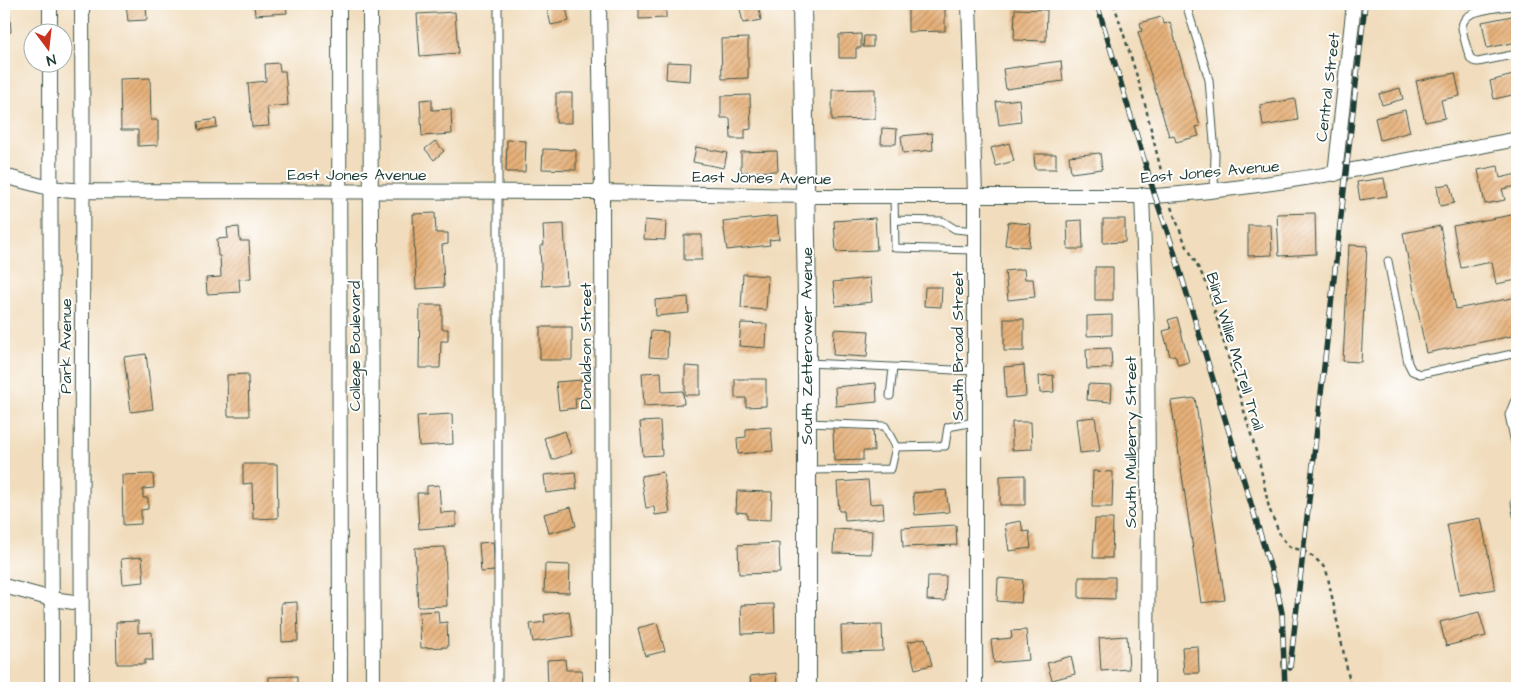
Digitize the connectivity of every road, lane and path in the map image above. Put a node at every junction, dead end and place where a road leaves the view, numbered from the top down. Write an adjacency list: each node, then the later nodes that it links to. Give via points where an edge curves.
1 (50, 4): 13 (street)
2 (82, 4): 22 (street, Park Avenue)
3 (340, 4): 20 (street, College Boulevard)
4 (370, 4): 23 (street, College Boulevard)
5 (498, 4): 24 (lane)
6 (599, 4): 25 (street, Donaldson Street)
7 (802, 4): 28 (street, South Zetterower Avenue)
8 (969, 4): 30 (street, South Broad Street)
9 (1114, 4): 27 (path, Blind Willie McTell Trail, via 1142,92)
10 (1186, 4): 21 (lane, via 1209,80 1215,154)
11 (1354, 4): 17 (street, Central Street)
12 (1517, 6): 14 (lane, via 1473,13 1465,19 1462,27 1474,61)
13 (50, 22)
14 (1517, 54)
15 (50, 72): 19 (street, Park Avenue)
16 (1517, 139): 17 (street, East Jones Avenue)
17 (1335, 174): 21 (street, East Jones Avenue)
18 (4, 176): 19 (street, East Jones Avenue)
19 (49, 188): 22 (street, East Jones Avenue); 49 (street, Park Avenue)
20 (339, 190): 22 (street, East Jones Avenue); 23 (street, East Jones Avenue); 53 (street, College Boulevard)
21 (1214, 190): 27 (street, East Jones Avenue)
22 (84, 191): 50 (street, Park Avenue)
23 (370, 191): 24 (street, East Jones Avenue); 54 (street, College Boulevard)
24 (498, 192): 25 (street, East Jones Avenue); 55 (lane)
25 (602, 192): 28 (street, East Jones Avenue); 56 (street, Donaldson Street)
26 (1142, 195): 27 (street, East Jones Avenue); 30 (street, East Jones Avenue); 59 (street, South Mulberry Street, via 1147,348)
27 (1167, 195): 60 (path, Blind Willie McTell Trail, via 1185,243 1206,282 1260,464 1269,508 1281,536 1290,547 1315,558 1327,573)
28 (806, 196): 29 (street, East Jones Avenue); 36 (street, South Zetterower Avenue)
29 (894, 196): 30 (street, East Jones Avenue); 31 (lane)
30 (975, 196): 32 (street, South Broad Street)
31 (894, 220): 32 (lane, via 942,221 956,229); 33 (lane, via 895,248)
32 (975, 231): 33 (street, South Broad Street)
33 (975, 250): 38 (street, South Broad Street)
34 (1388, 260): 35 (lane, via 1412,371 1420,374)
35 (1517, 352)
36 (806, 363): 37 (lane); 42 (street, South Zetterower Avenue)
37 (893, 368): 38 (lane); 39 (lane)
38 (975, 371): 41 (street, South Broad Street)
39 (890, 396)
40 (1517, 401): 44 (lane, via 1509,414)
41 (974, 422): 43 (lane, via 948,427 945,446); 58 (street, South Broad Street)
42 (807, 423): 43 (lane, via 885,426); 45 (street, South Zetterower Avenue)
43 (896, 447): 45 (lane, via 891,469)
44 (1517, 452)
45 (806, 470): 57 (street, South Zetterower Avenue)
46 (1517, 499): 47 (lane, via 1514,502)
47 (1517, 516)
48 (4, 586): 49 (street)
49 (52, 598): 50 (street); 51 (street, Park Avenue)
50 (81, 603): 52 (street, Park Avenue)
51 (52, 688)
52 (82, 688)
53 (340, 688)
54 (373, 688)
55 (498, 688)
56 (603, 688)
57 (807, 688)
58 (975, 688)
59 (1147, 688)
60 (1351, 688)

